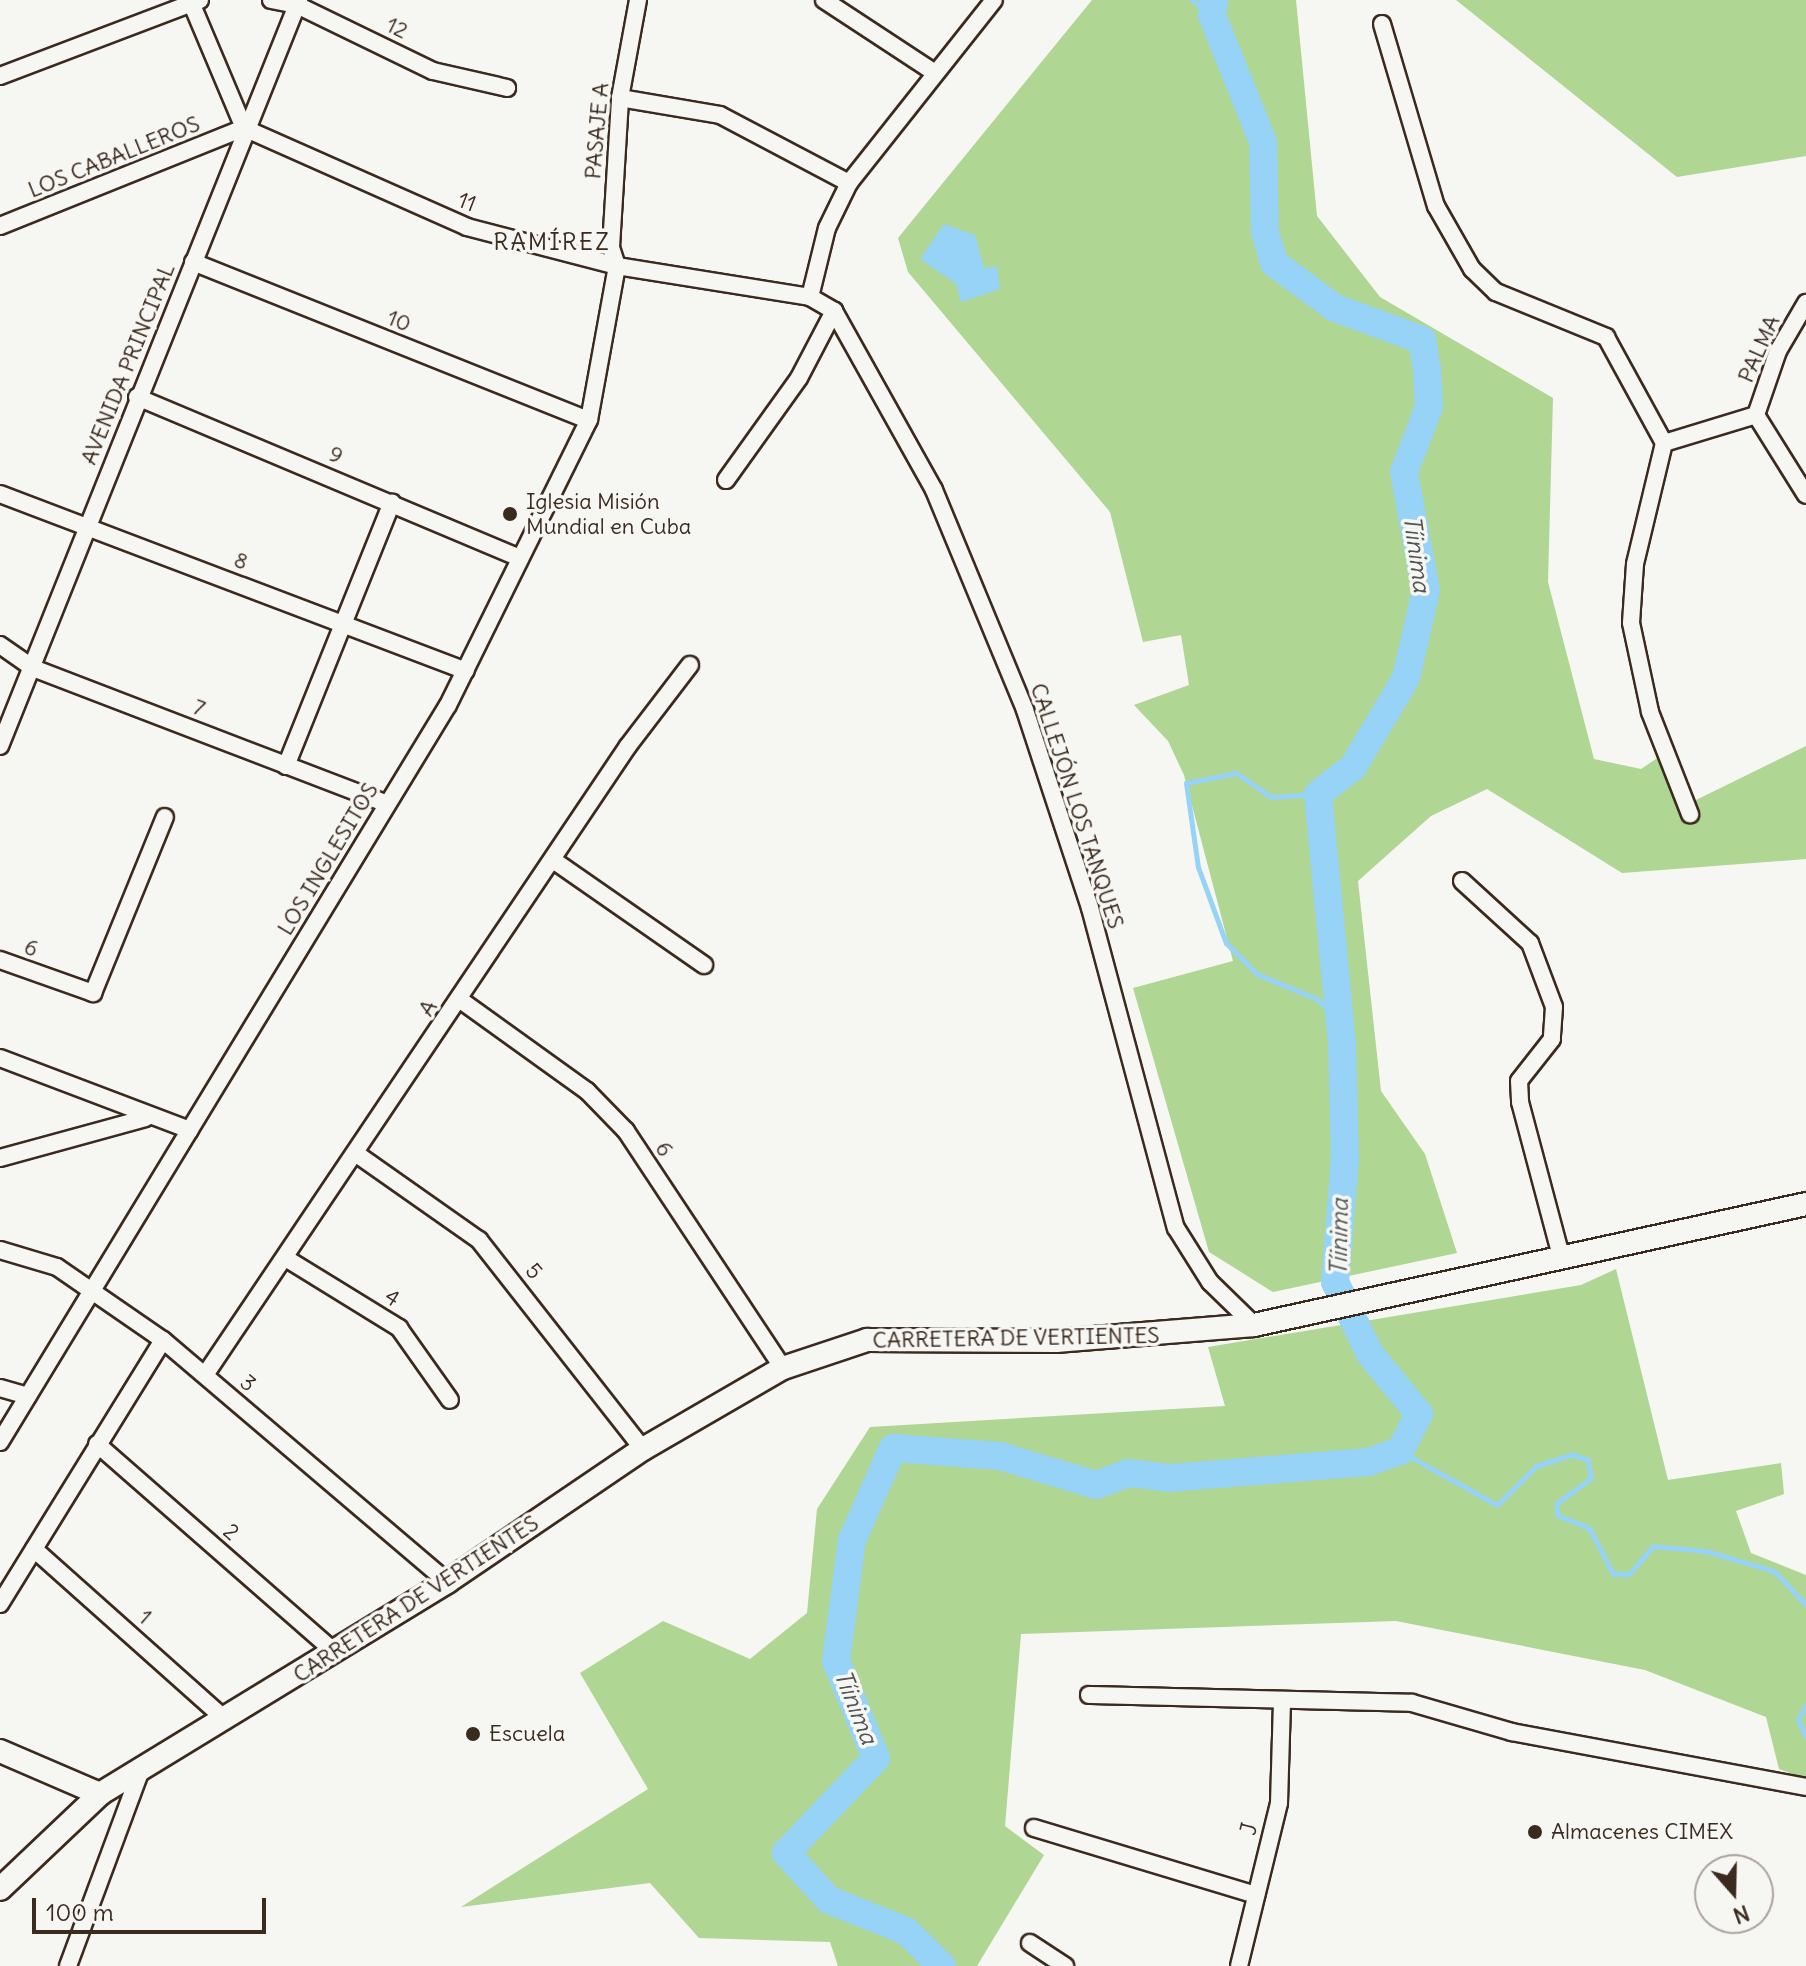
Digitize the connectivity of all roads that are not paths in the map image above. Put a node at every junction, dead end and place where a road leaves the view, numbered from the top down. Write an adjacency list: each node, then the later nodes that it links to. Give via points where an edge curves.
1 (271, 0): 6 (street, 12)
2 (638, 0): 11 (street, PASAJE A)
3 (824, 0): 8 (street)
4 (994, 0): 8 (street)
5 (194, 1): 9 (street); 12 (street)
6 (298, 2): 10 (street, 12, via 433,71); 12 (street, AVENIDA PRINCIPAL)
7 (1382, 24): 23 (street, via 1436,206 1472,269 1496,292 1606,337)
8 (935, 73): 13 (street)
9 (0, 76)
10 (507, 88)
11 (620, 98): 13 (street, via 720,115); 16 (street, PASAJE A, via 611,247)
12 (244, 128): 14 (street, LOS CABALLEROS); 15 (street, AVENIDA PRINCIPAL); 16 (street, 11, via 467,227)
13 (849, 183): 17 (street, via 827,228)
14 (0, 226)
15 (193, 262): 20 (street, AVENIDA PRINCIPAL); 22 (street, 10)
16 (617, 266): 17 (street, 11); 22 (street, LOS INGLESITOS)
17 (810, 297): 19 (street, 11)
18 (1806, 303): 21 (street, PALMA, via 1778,351)
19 (831, 309): 24 (street, via 799,378); 55 (street, CALLEJÓN LOS TANQUES, via 934,490 1025,710 1090,908 1176,1228 1210,1282)
20 (137, 397): 27 (street, 9); 28 (street, AVENIDA PRINCIPAL)
21 (1756, 415): 23 (street); 26 (street, PALMA)
22 (589, 420): 29 (street, LOS INGLESITOS)
23 (1664, 443): 38 (street, via 1635,564 1631,623 1650,712)
24 (726, 480)
25 (0, 494): 28 (street, 8)
26 (1806, 495)
27 (392, 502): 29 (street, 9); 30 (street)
28 (87, 524): 30 (street, 8); 33 (street, AVENIDA PRINCIPAL)
29 (518, 557): 34 (street, LOS INGLESITOS)
30 (342, 624): 34 (street, 8); 36 (street)
31 (0, 645): 33 (street, 7)
32 (690, 665): 40 (street, A)
33 (33, 668): 35 (street, AVENIDA PRINCIPAL); 36 (street, 7)
34 (465, 671): 37 (street, LOS INGLESITOS)
35 (0, 746)
36 (286, 766): 37 (street, 7)
37 (387, 804): 47 (street, LOS INGLESITOS)
38 (1690, 814)
39 (165, 817): 42 (street, 6, via 93,993)
40 (553, 860): 43 (street); 44 (street, A)
41 (1462, 881): 52 (street, via 1530,943 1554,1007 1552,1039 1519,1081)
42 (0, 960)
43 (704, 965)
44 (459, 999): 48 (street, A); 57 (street, 6, via 587,1091 626,1131)
45 (0, 1058): 46 (street)
46 (146, 1118): 47 (street); 49 (street)
47 (190, 1130): 54 (street, LOS INGLESITOS)
48 (358, 1155): 53 (street, A); 64 (street, 5, via 479,1240)
49 (0, 1158)
50 (1806, 1204): 52 (main road, CARRETERA DE VERTIENTES)
51 (0, 1250): 54 (street, 3, via 57,1267)
52 (1561, 1256): 55 (main road, CARRETERA DE VERTIENTES)
53 (287, 1259): 58 (street, A); 61 (street, 4, via 399,1328)
54 (92, 1290): 56 (street, 3); 60 (street, LOS INGLESITOS)
55 (1254, 1325): 57 (main road, CARRETERA DE VERTIENTES, via 1056,1341 867,1340)
56 (163, 1340): 58 (street, 3); 63 (street)
57 (783, 1368): 64 (main road, CARRETERA DE VERTIENTES)
58 (205, 1375): 66 (street, 3)
59 (0, 1388): 60 (street)
60 (28, 1396): 62 (street, LOS INGLESITOS)
61 (450, 1400)
62 (0, 1442)
63 (97, 1444): 65 (street); 68 (street, 2)
64 (643, 1449): 66 (main road, CARRETERA DE VERTIENTES)
65 (34, 1549): 67 (street); 71 (street, 1)
66 (447, 1582): 68 (main road, CARRETERA DE VERTIENTES)
67 (0, 1604)
68 (336, 1653): 71 (main road, CARRETERA DE VERTIENTES)
69 (1089, 1695): 70 (street)
70 (1282, 1700): 74 (street, via 1412,1703 1512,1732); 78 (street, J, via 1279,1803)
71 (226, 1720): 73 (main road, CARRETERA DE VERTIENTES)
72 (0, 1751): 75 (main road)
73 (141, 1770): 75 (main road, CARRETERA DE VERTIENTES); 80 (street)
74 (1806, 1787)
75 (100, 1794): 77 (main road, CARRETERA DE VERTIENTES)
76 (1034, 1828): 78 (street)
77 (0, 1889)
78 (1256, 1895): 82 (street, J)
79 (1030, 1943): 81 (street)
80 (69, 1966)
81 (1065, 1966)
82 (1239, 1966)

